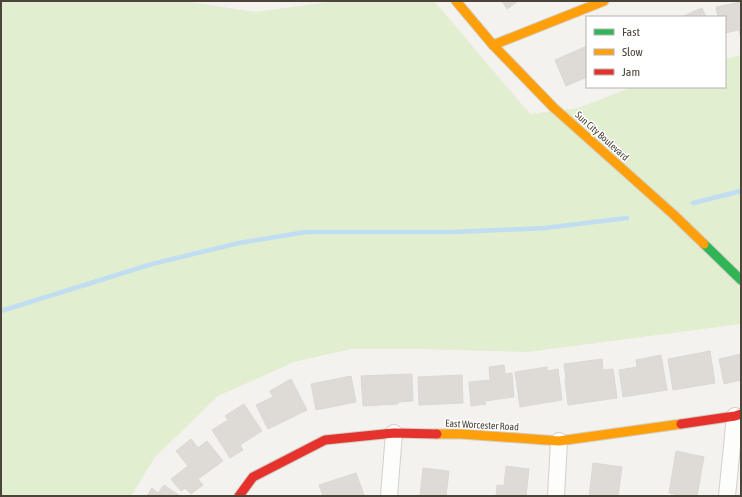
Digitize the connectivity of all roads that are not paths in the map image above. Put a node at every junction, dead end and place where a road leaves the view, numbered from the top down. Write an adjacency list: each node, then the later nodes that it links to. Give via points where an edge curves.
1 (456, 1): 3 (street, Sun City Boulevard)
2 (604, 1): 3 (street)
3 (493, 45): 4 (street, Sun City Boulevard, via 553,107 674,215)
4 (741, 280)
5 (738, 415): 7 (street, East Worcester Road); 11 (street)
6 (394, 433): 7 (street, East Worcester Road, via 461,434); 8 (street, East Worcester Road, via 325,440 253,476); 9 (street)
7 (559, 442): 10 (street)
8 (239, 496)
9 (389, 496)
10 (556, 496)
11 (727, 496)

